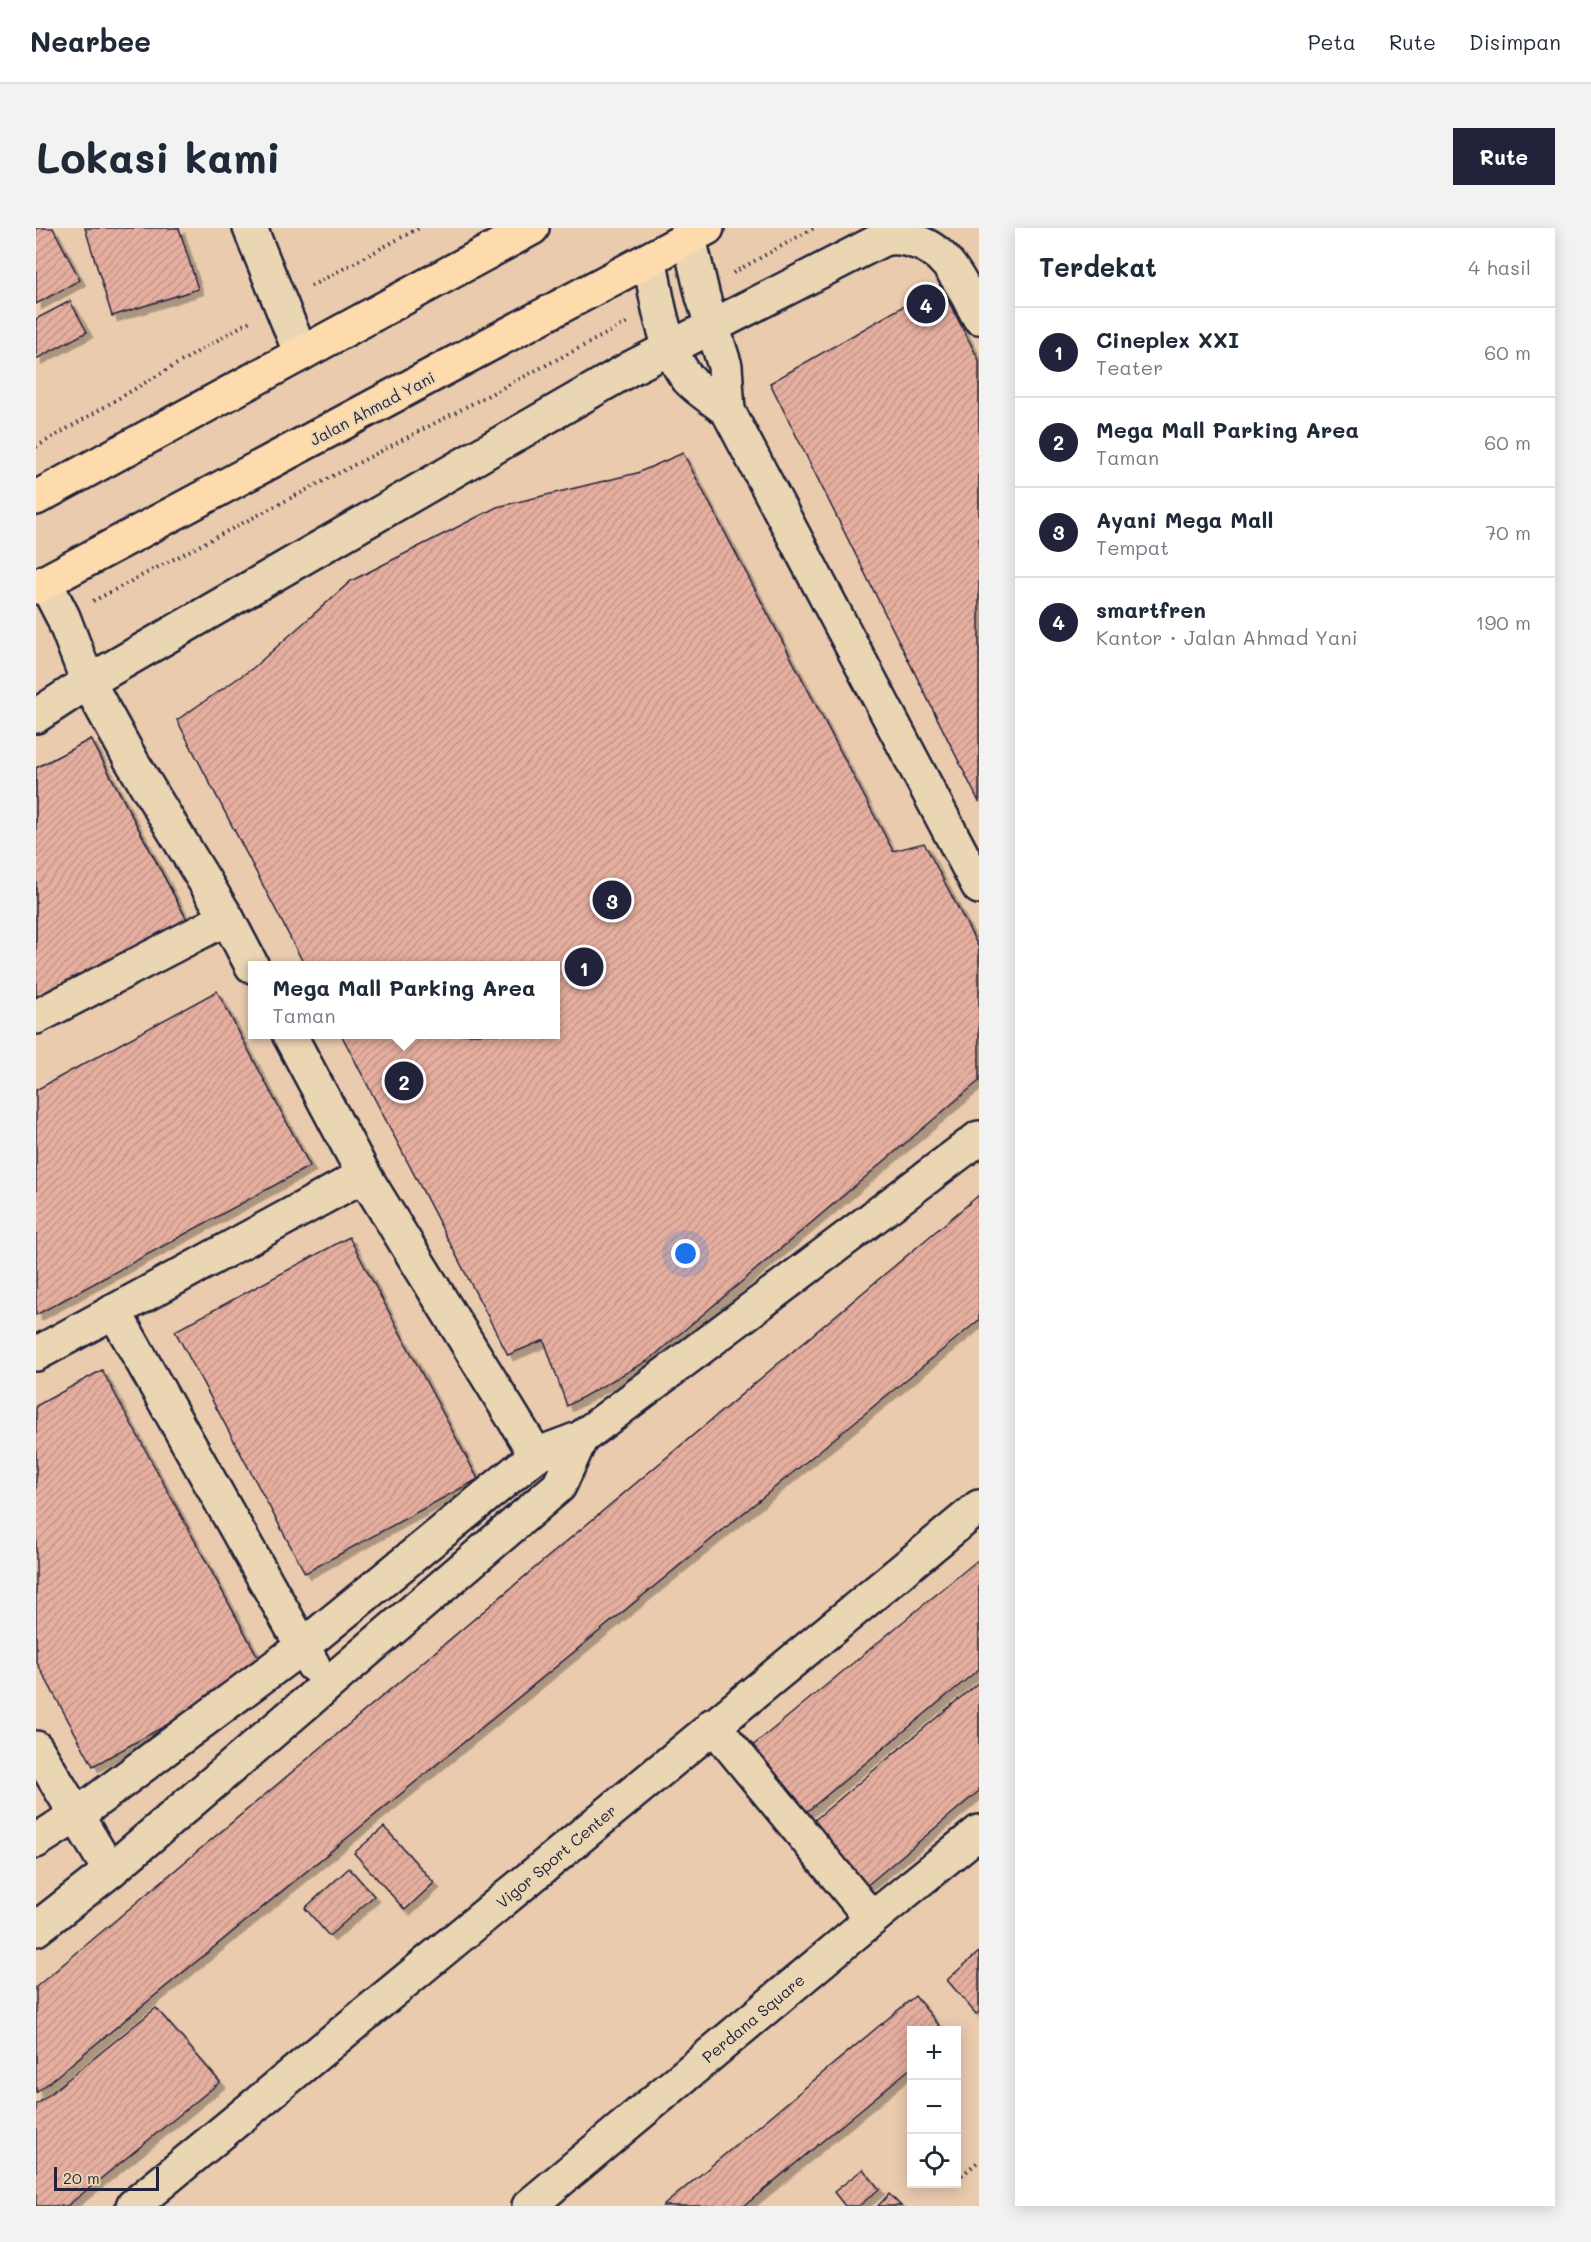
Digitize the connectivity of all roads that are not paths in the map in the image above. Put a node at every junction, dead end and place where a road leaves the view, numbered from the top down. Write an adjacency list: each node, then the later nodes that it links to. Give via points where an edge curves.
1 (250, 228): 8 (street)
2 (532, 228): 8 (highway)
3 (698, 233): 4 (highway, Jalan Ahmad Yani); 6 (street, via 703,297)
4 (650, 260): 7 (street); 11 (highway, Jalan Ahmad Yani)
5 (974, 295): 6 (street, via 937,251 894,237)
6 (714, 326): 7 (street); 9 (street, via 725,366)
7 (670, 346): 9 (street, via 690,381); 12 (street)
8 (301, 354): 10 (highway)
9 (728, 411): 14 (street)
10 (36, 498)
11 (41, 584): 12 (street, via 63,617)
12 (88, 682): 13 (street); 15 (street)
13 (36, 716)
14 (979, 887)
15 (227, 918): 16 (street); 17 (street)
16 (249, 961)
17 (36, 1017)
18 (291, 1039): 20 (street)
19 (979, 1138): 23 (street)
20 (364, 1175): 21 (street); 24 (street)
21 (114, 1311): 22 (street); 26 (street)
22 (36, 1354)
23 (581, 1438): 24 (street); 27 (street, via 559,1486)
24 (536, 1455): 26 (street)
25 (979, 1507): 28 (street, Vigor Sport Center)
26 (303, 1646): 27 (street); 30 (street)
27 (325, 1685): 33 (street)
28 (713, 1725): 35 (street); 36 (street, Vigor Sport Center)
29 (36, 1748): 30 (street)
30 (77, 1815): 32 (street); 33 (street)
31 (979, 1832): 35 (street, Perdana Square)
32 (36, 1840)
33 (110, 1871): 34 (street)
34 (41, 1914)
35 (872, 1919): 37 (street, Perdana Square)
36 (133, 2206)
37 (529, 2206)

